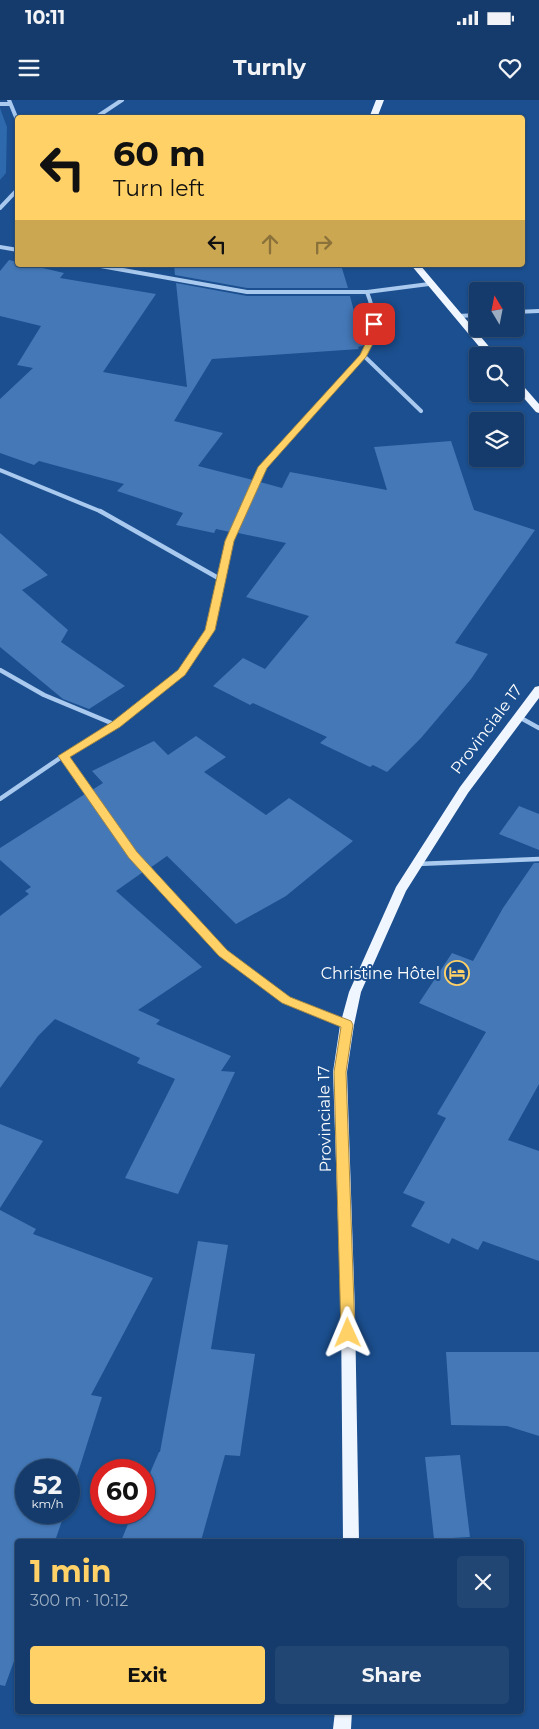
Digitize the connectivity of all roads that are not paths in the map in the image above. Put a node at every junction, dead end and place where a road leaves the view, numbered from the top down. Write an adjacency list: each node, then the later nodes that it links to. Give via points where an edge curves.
1 (122, 100): 6 (street)
2 (380, 100): 7 (main road)
3 (9, 102): 4 (street); 5 (street)
4 (0, 104)
5 (15, 115)
6 (100, 115)
7 (373, 115)
8 (15, 192): 9 (street)
9 (0, 208)
10 (0, 247): 11 (street)
11 (15, 250)
12 (106, 267): 15 (street, via 247,292)
13 (417, 267): 14 (main road)
14 (430, 284): 15 (street); 19 (main road)
15 (367, 292): 21 (street, via 375,312 373,336)
16 (539, 311): 17 (street)
17 (524, 312)
18 (469, 315): 19 (street)
19 (458, 316): 20 (main road)
20 (484, 347)
21 (363, 356): 24 (street); 26 (street, via 263,467 230,541)
22 (524, 392): 23 (main road)
23 (539, 410)
24 (421, 411)
25 (0, 470): 26 (street, via 98,510)
26 (220, 579): 30 (street, via 210,630 182,673)
27 (0, 670): 30 (street, via 44,695)
28 (539, 690): 29 (main road, Provinciale 17)
29 (518, 717): 31 (street); 35 (main road, Provinciale 17, via 464,790)
30 (116, 725): 32 (street)
31 (539, 728)
32 (64, 756): 33 (street); 36 (street, via 133,855 223,953 286,1000)
33 (0, 799)
34 (539, 859): 35 (street)
35 (417, 864): 36 (main road, Provinciale 17, via 400,890 355,992)
36 (347, 1025): 37 (main road, Provinciale 17, via 340,1072)
37 (351, 1539)
38 (344, 1714): 39 (main road)
39 (342, 1729)

